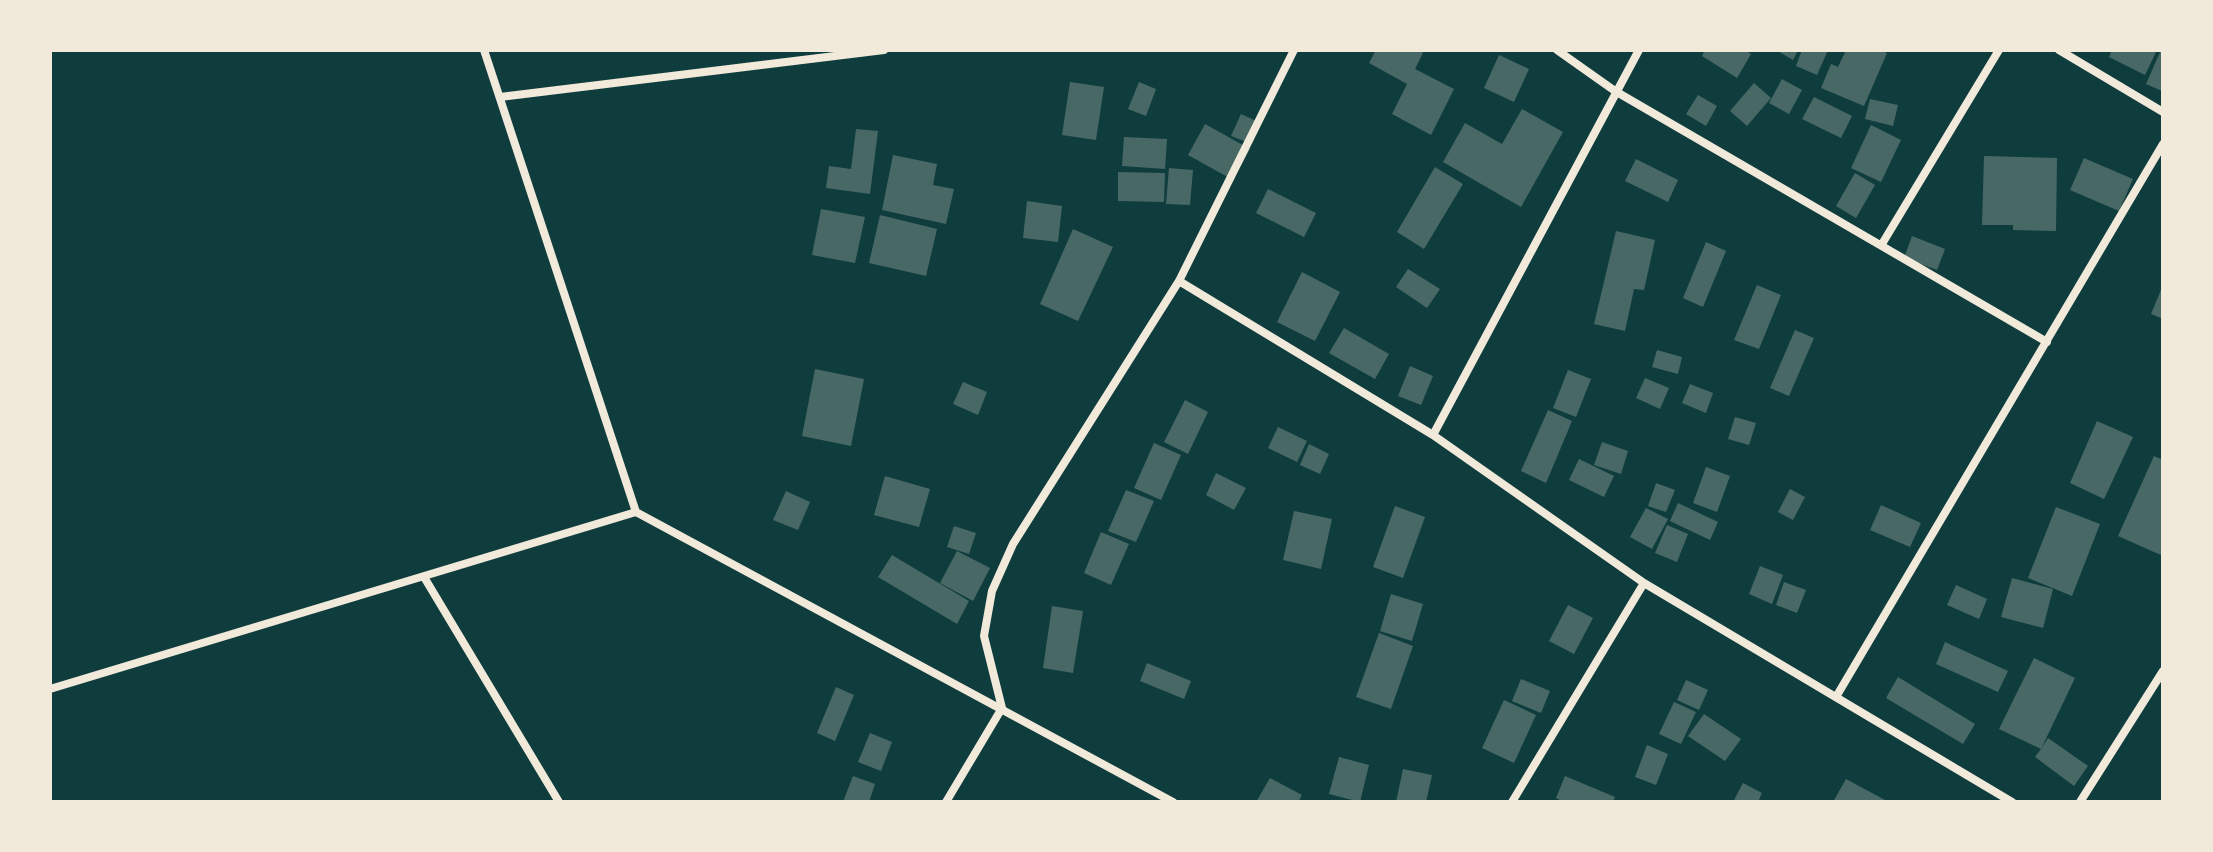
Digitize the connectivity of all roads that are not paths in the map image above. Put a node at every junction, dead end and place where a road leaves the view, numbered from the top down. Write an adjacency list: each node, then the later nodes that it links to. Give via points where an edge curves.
1 (484, 50): 9 (street)
2 (884, 50): 9 (street)
3 (1294, 50): 13 (street)
4 (1557, 50): 8 (street)
5 (1639, 50): 8 (street)
6 (1999, 50): 12 (street)
7 (2059, 50): 10 (street)
8 (1615, 91): 12 (street); 15 (street)
9 (500, 97): 16 (street)
10 (2163, 112)
11 (2163, 144): 14 (street)
12 (1882, 244): 14 (street)
13 (1179, 281): 15 (street); 22 (street, via 1013,544 992,591 984,636)
14 (2047, 342): 21 (street)
15 (1433, 435): 18 (street)
16 (636, 512): 17 (street); 22 (street)
17 (424, 577): 20 (street); 23 (street)
18 (1644, 583): 21 (street); 26 (street)
19 (2163, 671): 28 (street)
20 (50, 689)
21 (1836, 697): 27 (street)
22 (1002, 708): 24 (street); 25 (street)
23 (559, 802)
24 (946, 802)
25 (1173, 802)
26 (1512, 802)
27 (2012, 802)
28 (2080, 802)

